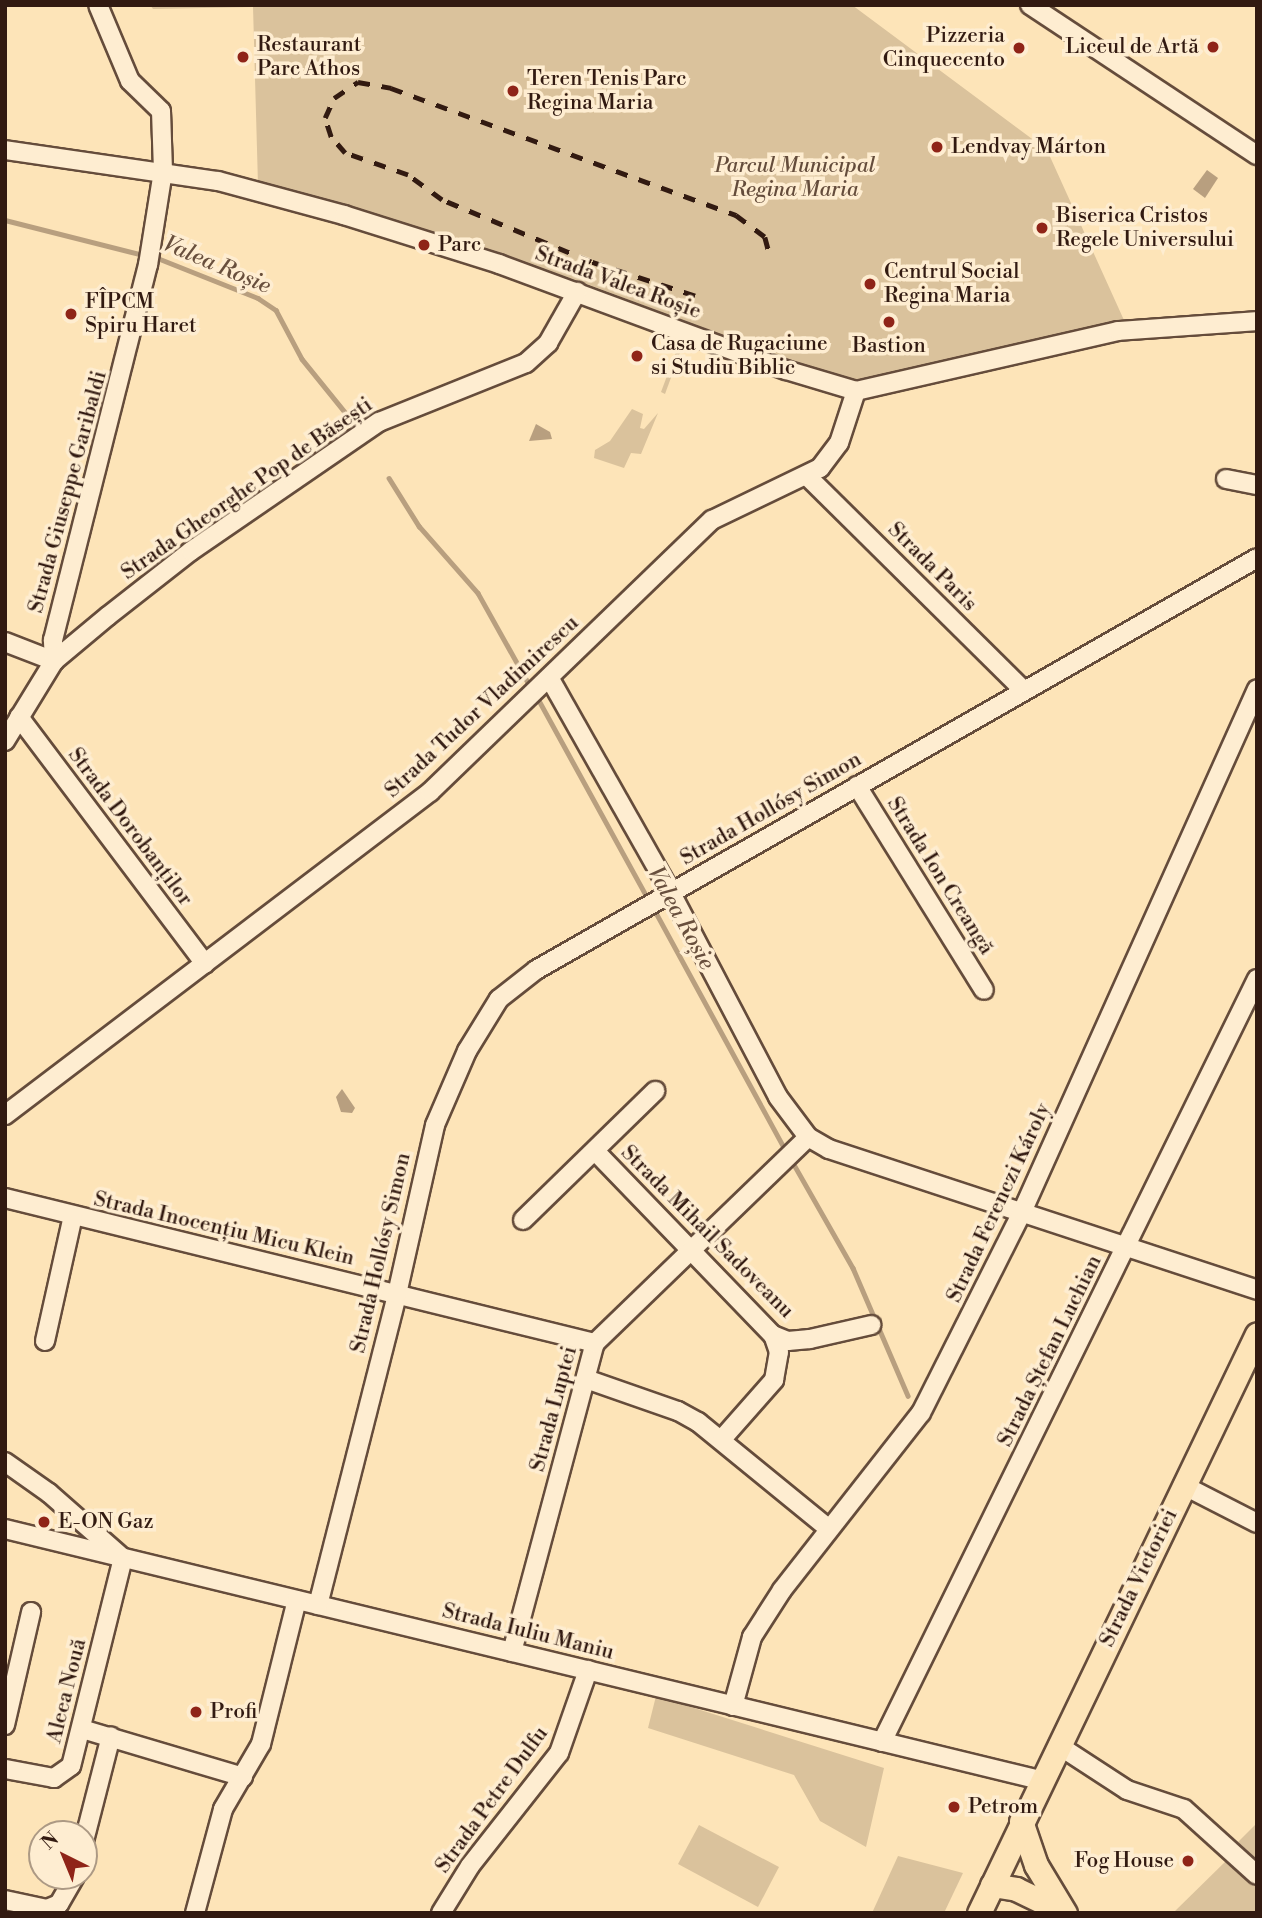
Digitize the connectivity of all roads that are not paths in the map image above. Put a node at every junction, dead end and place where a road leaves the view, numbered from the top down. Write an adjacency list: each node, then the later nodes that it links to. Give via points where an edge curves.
1 (99, 5): 5 (street, Strada Giuseppe Garibaldi, via 130,80 161,111)
2 (1030, 5): 4 (street)
3 (5, 150): 5 (street, Strada Valea Roșie)
4 (1257, 155)
5 (163, 171): 6 (street, Strada Valea Roșie, via 344,215); 14 (street, Strada Giuseppe Garibaldi, via 150,258 53,640)
6 (577, 292): 8 (street, Strada Valea Roșie, via 786,370); 14 (street, Strada Gheorghe Pop de Băsești, via 548,343 526,363 386,418 191,551)
7 (1257, 321): 8 (street, Strada Valea Roșie, via 1118,331)
8 (856, 391): 9 (street, Strada Tudor Vladimirescu, via 839,443)
9 (808, 477): 15 (street, Strada Tudor Vladimirescu, via 712,520); 17 (street, Strada Paris)
10 (1226, 479): 11 (street)
11 (1257, 485)
12 (1257, 558): 17 (street, Strada Hollósy Simon)
13 (5, 642): 14 (street)
14 (54, 661): 18 (street, Strada Gheorghe Pop de Băsești)
15 (540, 689): 21 (street); 22 (street, Strada Tudor Vladimirescu, via 430,792)
16 (1257, 689): 30 (street, Strada Ferenczi Károly)
17 (1023, 690): 20 (street, Strada Hollósy Simon)
18 (19, 718): 19 (street, Strada Gheorghe Pop de Băsești); 22 (street, Strada Dorobanților)
19 (5, 741)
20 (857, 786): 21 (street, Strada Hollósy Simon); 24 (street, Strada Ion Creangă)
21 (658, 900): 27 (street, via 778,1097); 36 (street, Strada Hollósy Simon, via 536,970 499,999 485,1019 435,1125)
22 (205, 964): 26 (street, Strada Tudor Vladimirescu)
23 (1257, 979): 33 (street, Strada Ștefan Luchian)
24 (984, 990)
25 (655, 1091): 28 (street, Strada Mihail Sadoveanu)
26 (5, 1115)
27 (808, 1137): 30 (street, via 829,1149); 34 (street, Strada Luptei)
28 (596, 1152): 32 (street, Strada Mihail Sadoveanu); 34 (street, Strada Mihail Sadoveanu)
29 (5, 1198): 31 (street, Strada Inocențiu Micu Klein)
30 (1022, 1212): 33 (street); 47 (street, Strada Ferenczi Károly, via 921,1413)
31 (73, 1216): 36 (street, Strada Inocențiu Micu Klein); 40 (street)
32 (523, 1220)
33 (1126, 1247): 35 (street); 59 (street, Strada Ștefan Luchian)
34 (691, 1248): 39 (street, Strada Mihail Sadoveanu); 41 (street, Strada Luptei)
35 (1257, 1290)
36 (397, 1294): 41 (street, Strada Inocențiu Micu Klein); 51 (street, Strada Hollósy Simon)
37 (871, 1325): 39 (street, Strada Mihail Sadoveanu, via 810,1339 788,1341)
38 (1257, 1334): 45 (main road, Strada Victoriei)
39 (773, 1335): 43 (street, via 779,1352 775,1380)
40 (45, 1341)
41 (595, 1343): 42 (street, Strada Luptei)
42 (586, 1379): 43 (street, via 678,1411); 53 (street, Strada Luptei)
43 (722, 1439): 47 (street)
44 (5, 1462): 49 (street, via 49,1493)
45 (1184, 1485): 46 (street); 60 (main road, Strada Victoriei)
46 (1257, 1522)
47 (828, 1528): 55 (street, Strada Ferenczi Károly, via 752,1637)
48 (5, 1529): 49 (street, Strada Iuliu Maniu)
49 (122, 1558): 50 (street, Strada Iuliu Maniu); 57 (street, Aleea Nouă)
50 (297, 1600): 51 (street, Strada Iuliu Maniu); 62 (street, via 261,1744)
51 (318, 1605): 53 (street, Strada Iuliu Maniu)
52 (31, 1612): 56 (street)
53 (512, 1652): 54 (street, Strada Iuliu Maniu)
54 (588, 1670): 55 (street, Strada Iuliu Maniu); 71 (street, Strada Petre Dulfu, via 559,1753 470,1867)
55 (733, 1706): 59 (street, Strada Iuliu Maniu)
56 (5, 1726)
57 (82, 1729): 58 (street); 61 (street, Aleea Nouă, via 71,1766 64,1774 42,1779)
58 (111, 1736): 62 (street); 64 (street)
59 (882, 1742): 63 (street, Strada Iuliu Maniu)
60 (1058, 1745): 63 (main road, Strada Victoriei); 66 (street, via 1135,1794 1184,1809)
61 (5, 1769)
62 (243, 1777): 70 (street, via 223,1809)
63 (1040, 1780): 65 (main road, Strada Victoriei)
64 (89, 1820)
65 (1021, 1821): 67 (main road, Strada Victoriei); 73 (main road, via 1036,1865)
66 (1257, 1875)
67 (992, 1885): 72 (main road, Strada Victoriei); 73 (main road, via 1016,1889)
68 (67, 1890): 69 (street, via 59,1904 47,1909)
69 (5, 1899)
70 (195, 1913)
71 (441, 1913)
72 (979, 1913)
73 (1065, 1913)

